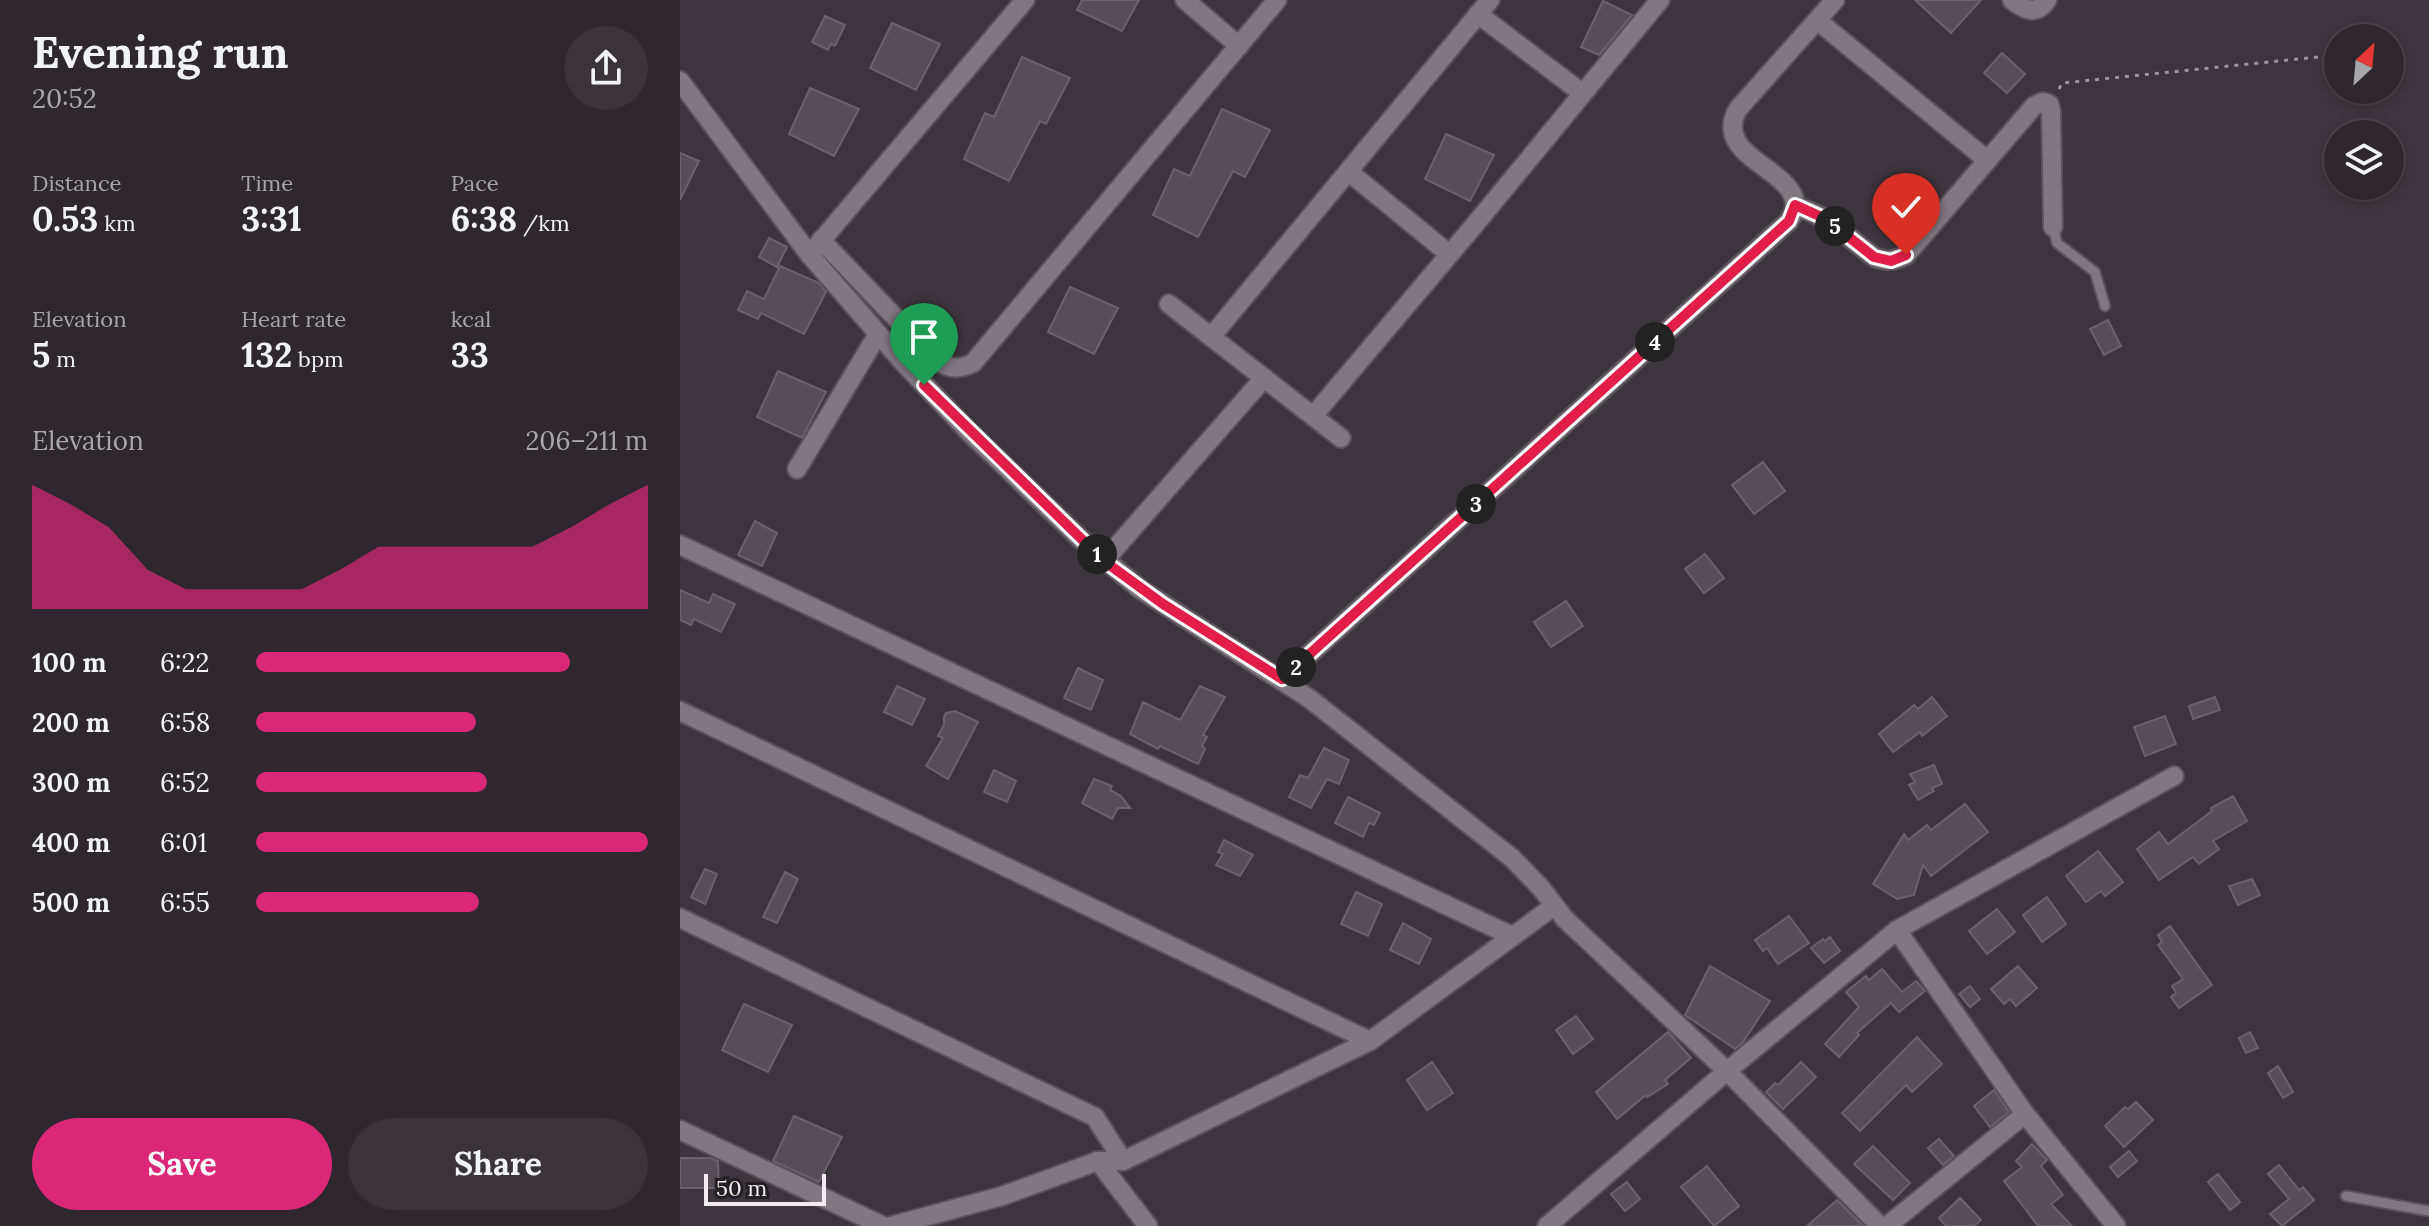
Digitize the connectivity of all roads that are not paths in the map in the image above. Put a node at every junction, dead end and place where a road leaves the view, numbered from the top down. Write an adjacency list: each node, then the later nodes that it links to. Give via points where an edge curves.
1 (1025, 0): 17 (street)
2 (1185, 0): 10 (street)
3 (1277, 0): 10 (street)
4 (1660, 0): 12 (street)
5 (1835, 0): 9 (street)
6 (2012, 0): 7 (street, via 2033,11)
7 (2047, 0)
8 (1484, 7): 12 (street); 14 (street)
9 (1818, 21): 13 (street); 15 (street, via 1733,121 1738,146 1787,186)
10 (1239, 46): 17 (street, via 978,358 965,367 936,360)
11 (680, 81): 17 (street)
12 (1582, 93): 18 (street)
13 (1987, 160): 15 (street, via 1906,255 1891,261 1874,257 1826,219); 16 (street, via 2037,103 2051,107)
14 (1349, 172): 18 (street); 22 (street)
15 (1795, 205): 29 (street, via 1789,221)
16 (2053, 227): 20 (lane, via 2057,243 2095,272)
17 (815, 247): 21 (street)
18 (1449, 254): 24 (street)
19 (1169, 304): 22 (street)
20 (2105, 306)
21 (878, 334): 26 (street); 28 (street, via 957,420)
22 (1211, 337): 23 (street)
23 (1264, 378): 24 (street); 28 (street)
24 (1313, 416): 25 (street)
25 (1341, 438)
26 (797, 469)
27 (680, 545): 35 (street)
28 (1104, 561): 29 (street, via 1151,597)
29 (1282, 679): 32 (street, via 1512,858)
30 (680, 711): 36 (street)
31 (2174, 776): 34 (street)
32 (1554, 906): 35 (street); 37 (street)
33 (680, 918): 41 (street, via 1095,1117)
34 (1897, 930): 37 (street); 38 (street)
35 (1512, 936): 36 (street)
36 (1370, 1041): 41 (street)
37 (1727, 1071): 47 (street); 48 (street)
38 (2025, 1114): 49 (street); 50 (street)
39 (680, 1130): 44 (street)
40 (1098, 1161): 41 (street); 45 (street, via 1002,1196); 46 (street)
41 (1123, 1161)
42 (2346, 1196): 43 (lane)
43 (2429, 1211)
44 (883, 1226)
45 (891, 1226)
46 (1148, 1226)
47 (1547, 1226)
48 (1880, 1226)
49 (1887, 1226)
50 (2116, 1226)

